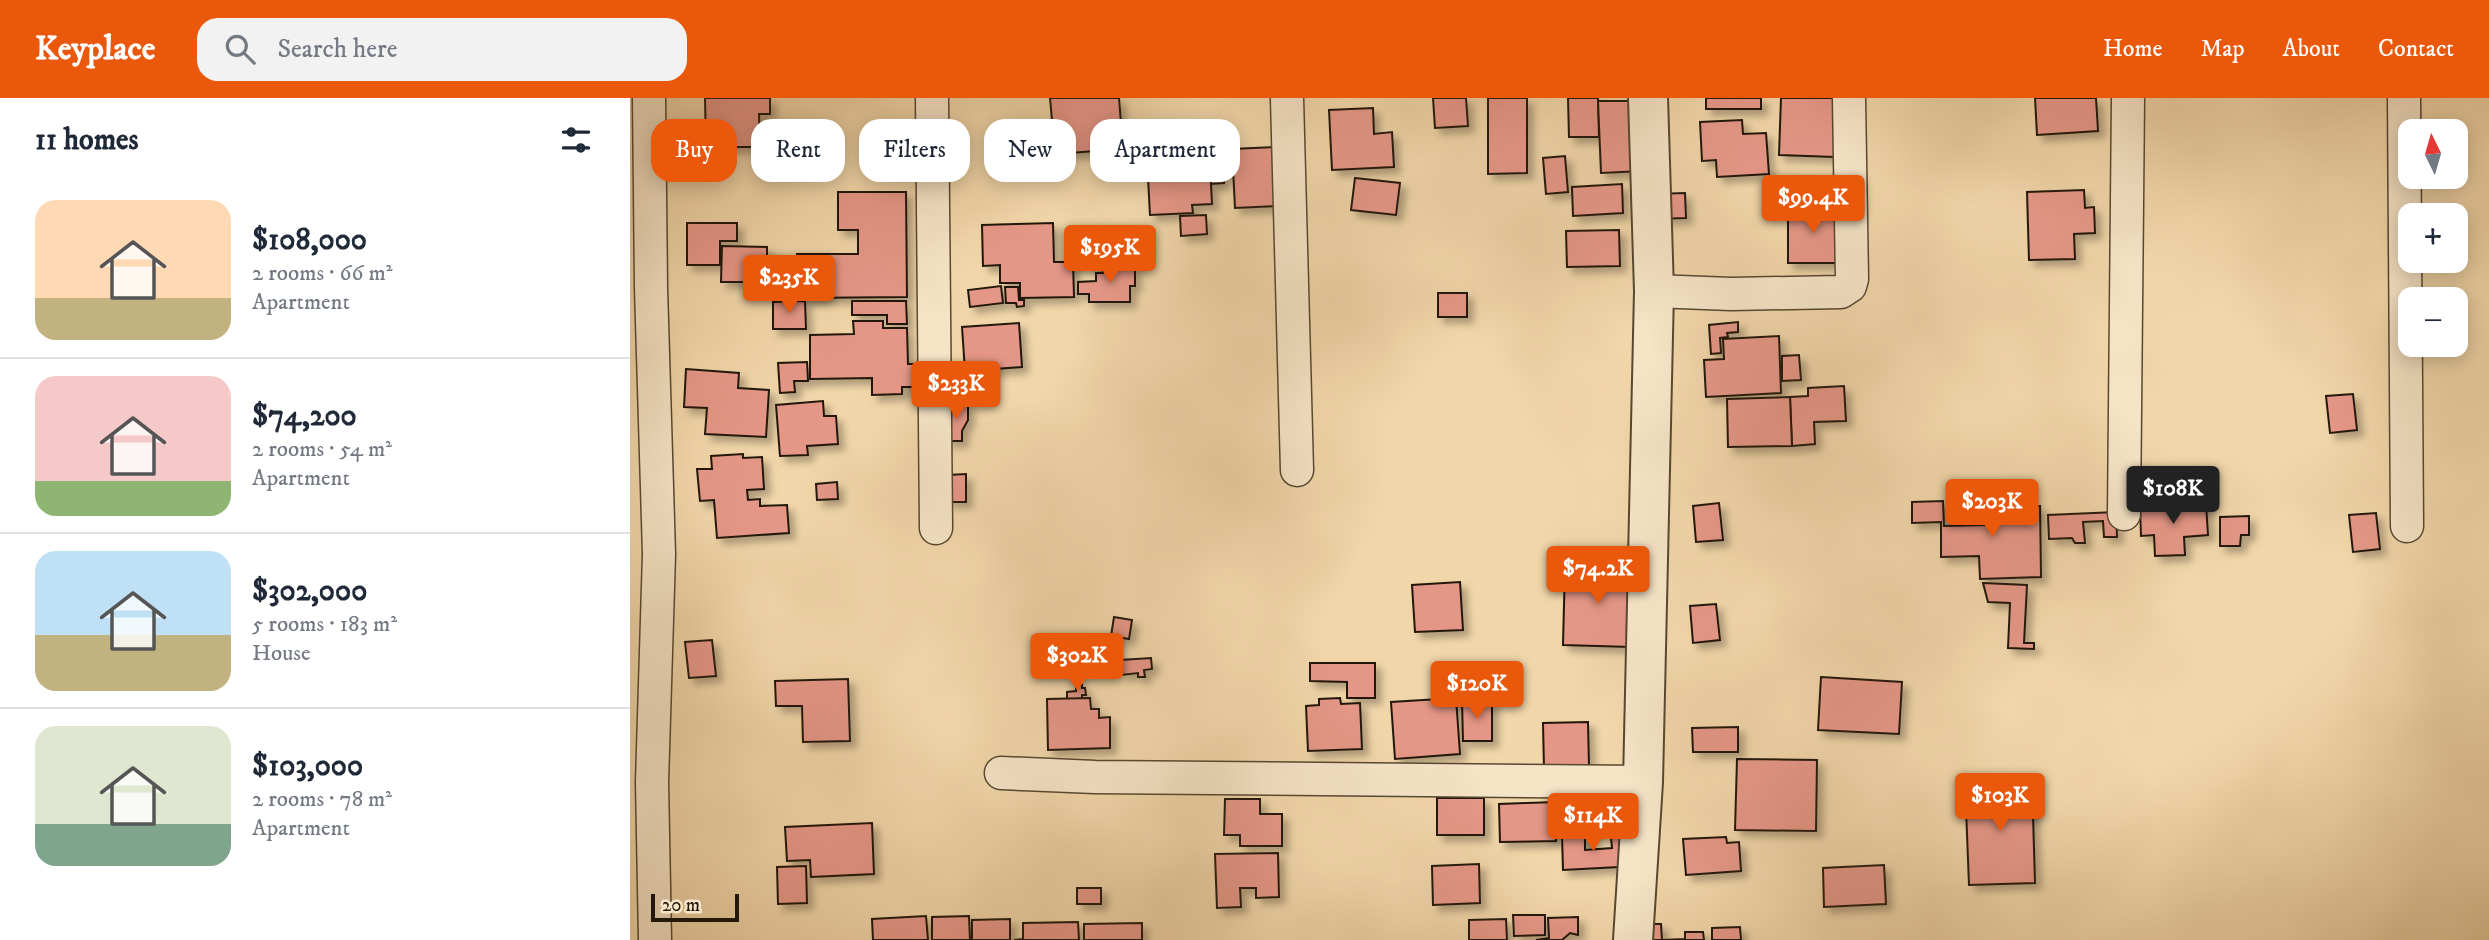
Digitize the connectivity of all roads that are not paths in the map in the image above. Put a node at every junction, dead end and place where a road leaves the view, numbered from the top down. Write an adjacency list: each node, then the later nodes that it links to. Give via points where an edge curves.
1 (649, 98): 15 (street, via 659,554 652,782)
2 (932, 98): 12 (street)
3 (1287, 98): 9 (street)
4 (1648, 98): 8 (street)
5 (1849, 98): 8 (street, via 1852,279 1846,290)
6 (2128, 98): 10 (street)
7 (2403, 98): 11 (street)
8 (1654, 291): 14 (street)
9 (1297, 470)
10 (2123, 514)
11 (2407, 526)
12 (936, 528)
13 (1001, 773): 14 (street)
14 (1643, 782): 16 (street)
15 (655, 940)
16 (1633, 940)

